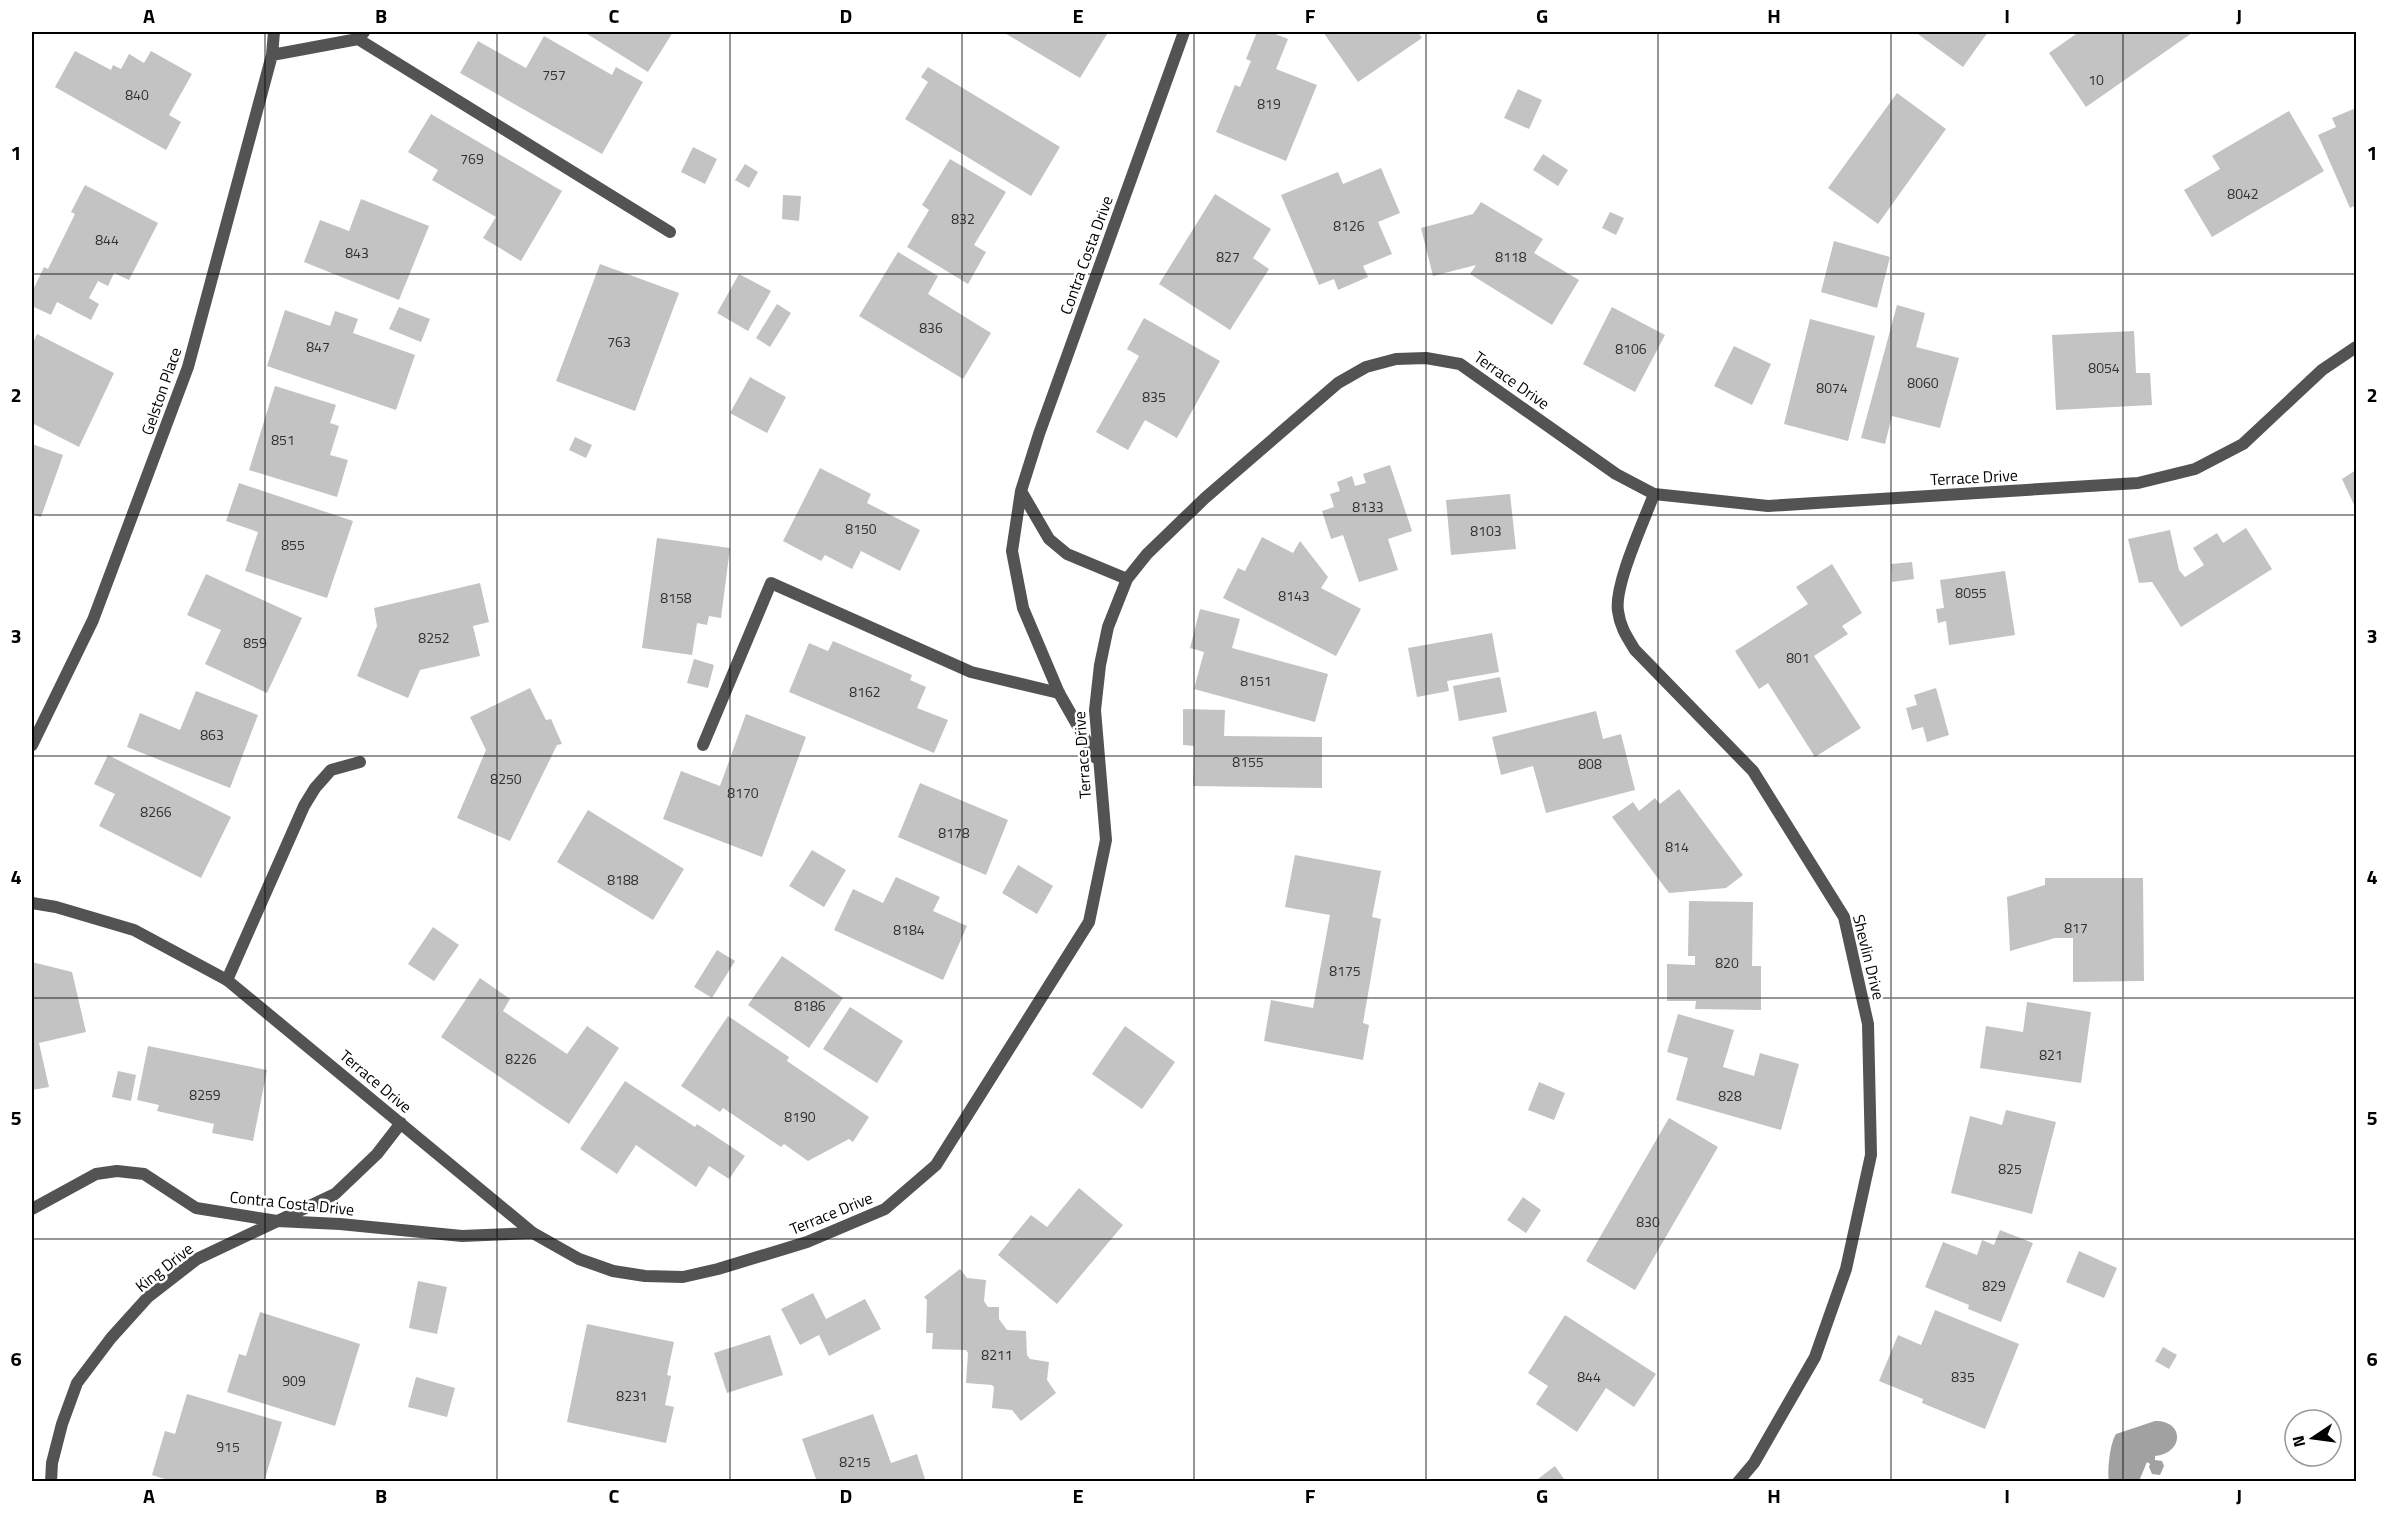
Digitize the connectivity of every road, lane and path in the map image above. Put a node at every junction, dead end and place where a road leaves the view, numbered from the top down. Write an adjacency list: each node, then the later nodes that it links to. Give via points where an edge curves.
1 (274, 32): 4 (street, Gelston Place)
2 (1184, 32): 7 (street, Contra Costa Drive)
3 (361, 35): 4 (street); 5 (street)
4 (272, 55): 12 (street, Gelston Place, via 188,367 93,620)
5 (670, 232)
6 (2356, 347): 8 (street, Terrace Drive, via 2322,370 2243,444 2195,469 2138,483 1768,506)
7 (1021, 491): 9 (street, via 1049,538 1067,554); 10 (street, Contra Costa Drive, via 1012,551 1014,563 1023,609)
8 (1654, 495): 9 (street, Terrace Drive, via 1616,474 1460,363 1396,359 1366,367 1338,383 1205,498); 22 (street, Shevlin Drive, via 1621,584 1617,609 1623,632 1635,650 1753,771 1832,897 1844,917 1868,1024 1871,1155 1846,1269 1815,1357 1754,1463)
9 (1127, 579): 14 (street, Terrace Drive, via 1107,627 1100,665 1095,710)
10 (1059, 693): 11 (street, via 971,672 771,584); 14 (street, Contra Costa Drive)
11 (703, 745)
12 (32, 746)
13 (360, 762): 16 (street, via 331,770 304,806)
14 (1098, 762): 20 (street, Terrace Drive, via 1106,840 1089,922 936,1165 885,1209 807,1242 682,1277 613,1271 579,1259)
15 (32, 903): 16 (street, Terrace Drive, via 134,930)
16 (227, 980): 17 (street, Terrace Drive)
17 (401, 1123): 19 (street, King Drive, via 377,1154 335,1194); 20 (street, Terrace Drive)
18 (32, 1209): 19 (street, Contra Costa Drive, via 96,1174 117,1171 144,1174 196,1208)
19 (277, 1221): 20 (street, Contra Costa Drive, via 462,1236); 21 (street, King Drive, via 197,1259 148,1297 111,1338 76,1383 52,1463)
20 (533, 1233)
21 (51, 1482)
22 (1738, 1482)

